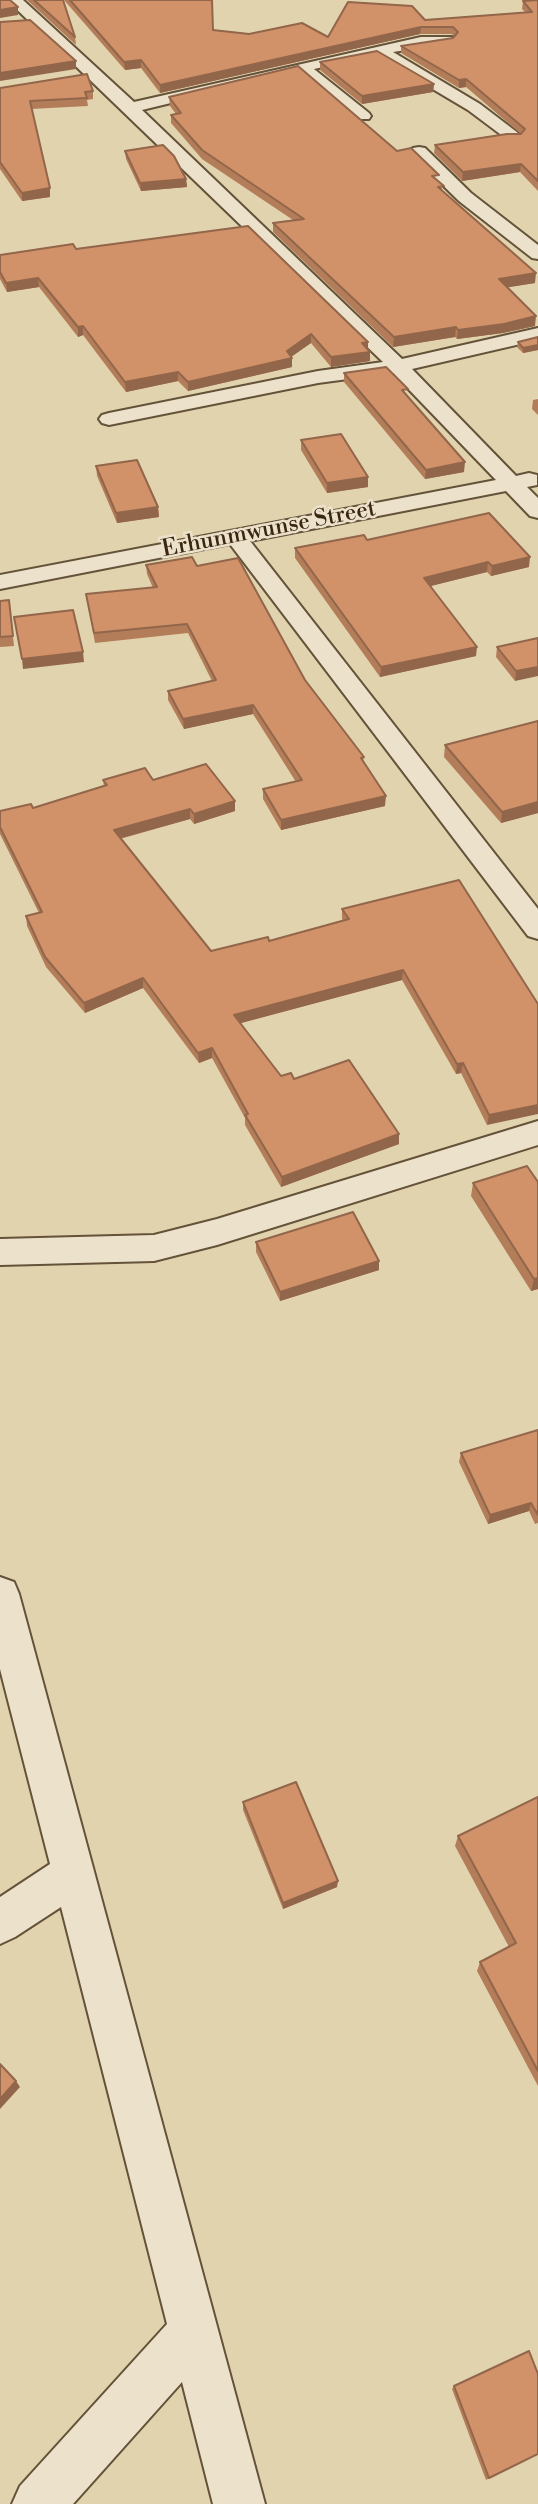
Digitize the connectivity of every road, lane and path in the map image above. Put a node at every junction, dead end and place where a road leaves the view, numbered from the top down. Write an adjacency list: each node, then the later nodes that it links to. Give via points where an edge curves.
1 (14, 0): 2 (street)
2 (35, 20): 3 (street); 7 (street)
3 (12, 23)
4 (447, 40): 5 (street)
5 (380, 51): 6 (street); 11 (street)
6 (302, 67): 9 (street); 10 (street)
7 (93, 74): 8 (street); 9 (street)
8 (67, 78)
9 (131, 107): 15 (street)
10 (363, 116)
11 (513, 136)
12 (419, 152): 13 (street, via 465,197)
13 (538, 254)
14 (538, 334): 15 (street)
15 (398, 366): 16 (street, via 318,377); 18 (street)
16 (109, 419)
17 (538, 478): 18 (street, Erhunmwunse Street)
18 (511, 484): 19 (street); 20 (street, Erhunmwunse Street)
19 (538, 511)
20 (235, 536): 21 (street, Erhunmwunse Street); 22 (street)
21 (0, 582)
22 (538, 929)
23 (538, 1133): 24 (street, via 154,1248)
24 (0, 1252)
25 (0, 1594): 26 (street)
26 (73, 1874): 27 (street); 28 (street)
27 (0, 1922)
28 (194, 2331): 29 (street); 30 (street)
29 (38, 2504)
30 (239, 2504)

